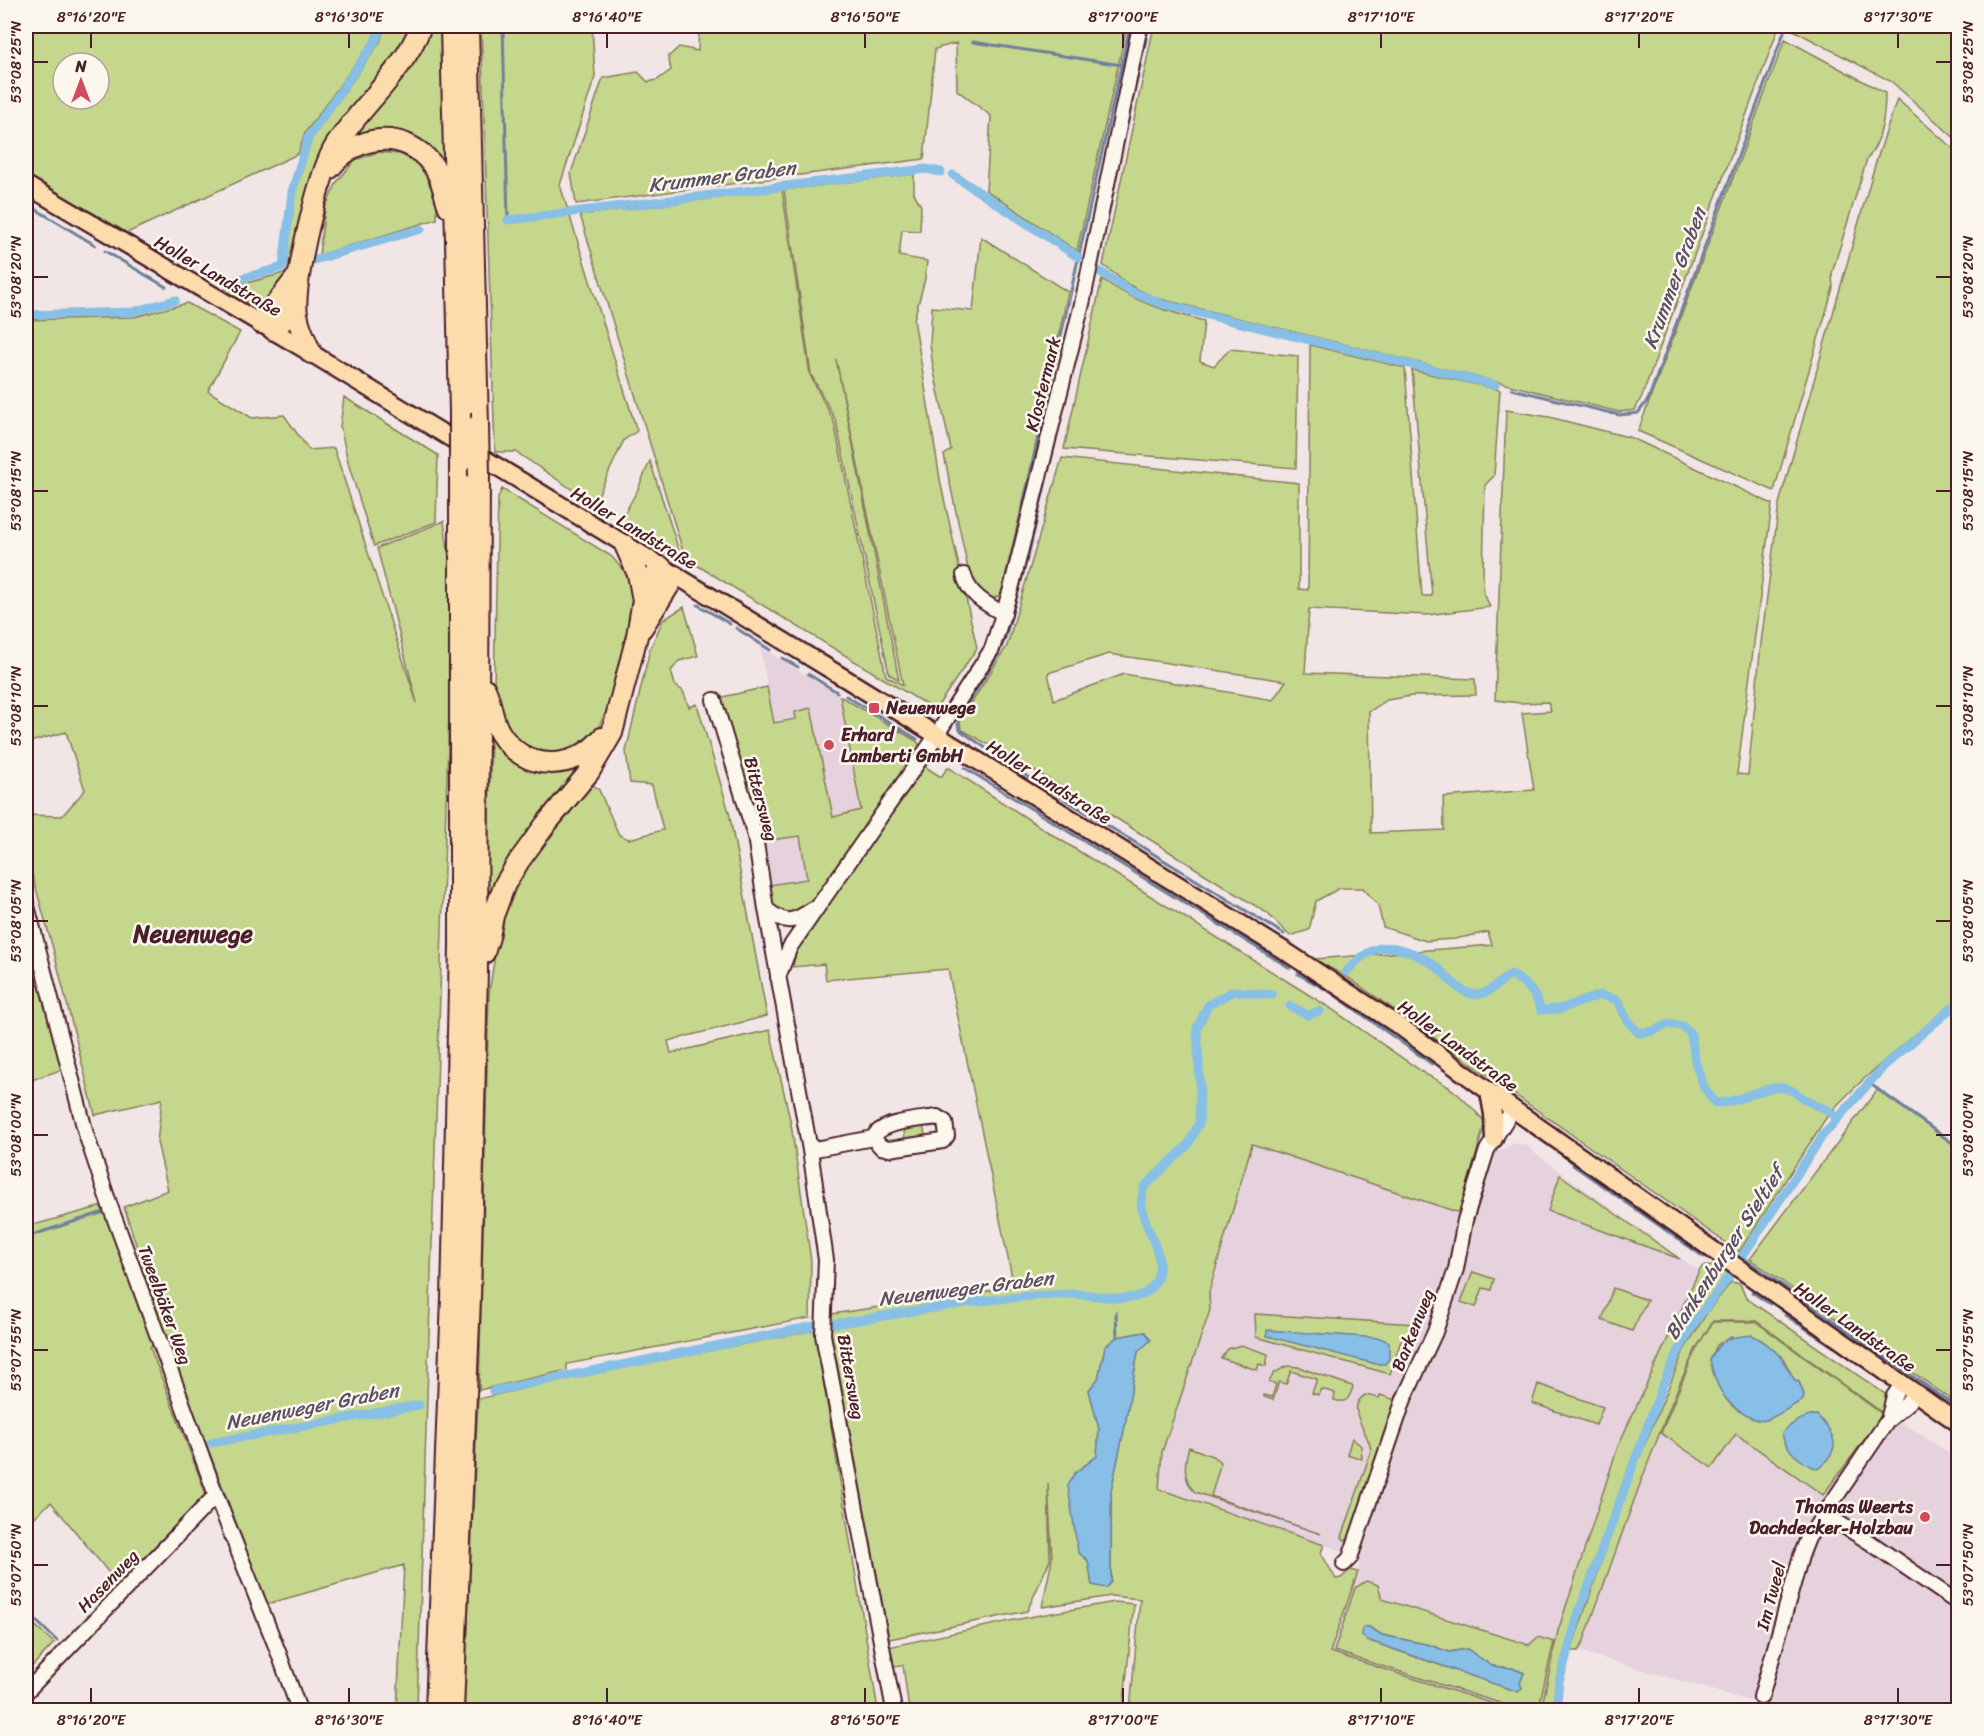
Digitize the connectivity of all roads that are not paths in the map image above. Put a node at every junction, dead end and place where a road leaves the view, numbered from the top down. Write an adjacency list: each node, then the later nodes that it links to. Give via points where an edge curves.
1 (422, 26): 5 (highway, via 399,65 334,146)
2 (451, 26): 7 (highway)
3 (468, 26): 18 (highway, bridge, via 479,476)
4 (1140, 26): 16 (street, Klostermark, via 1082,304)
5 (321, 180): 7 (highway, via 338,158 360,144 393,140 416,150 431,163); 8 (highway)
6 (26, 185): 10 (main road, Holler Landstraße)
7 (456, 222): 41 (highway, bridge, via 460,945 452,1298)
8 (297, 277): 9 (highway); 10 (highway)
9 (296, 296): 10 (highway, via 287,316); 11 (highway, via 297,314)
10 (267, 327): 11 (main road, Holler Landstraße)
11 (311, 353): 12 (main road, Holler Landstraße)
12 (625, 545): 13 (main road, Holler Landstraße); 15 (highway, via 638,574)
13 (668, 571): 15 (highway); 17 (highway); 21 (main road, Holler Landstraße)
14 (964, 575): 16 (street, via 966,585)
15 (643, 600): 17 (highway)
16 (1004, 614): 21 (street, Klostermark, via 992,649)
17 (637, 636): 20 (highway)
18 (478, 675): 20 (highway, via 500,733 512,748 534,760 559,763 583,755 601,740); 25 (highway)
19 (714, 700): 24 (street, Bittersweg, via 755,836)
20 (616, 718): 25 (highway, via 590,772 546,824 505,884)
21 (936, 735): 23 (street); 27 (main road, Holler Landstraße, via 1288,953 1401,1027)
22 (26, 902): 34 (street, Tweelbäker Weg, via 86,1134)
23 (818, 906): 24 (street, via 795,921 779,920); 26 (street, via 790,947)
24 (766, 909): 26 (street, Bittersweg)
25 (477, 969): 42 (highway, via 470,1298)
26 (778, 977): 31 (street, Bittersweg)
27 (1489, 1092): 28 (main road, Holler Landstraße); 30 (main road)
28 (1513, 1109): 30 (street, Barkenweg); 32 (main road, Holler Landstraße)
29 (873, 1138): 29 (street, via 881,1147 890,1149 943,1141 947,1136 945,1122 937,1117 884,1126); 31 (street)
30 (1494, 1139): 36 (street, Barkenweg, via 1465,1220 1456,1269 1435,1332 1404,1399 1354,1548)
31 (810, 1150): 43 (street, Bittersweg, via 826,1260 824,1335)
32 (1908, 1389): 33 (main road, Holler Landstraße); 35 (street, Im Tweel, via 1894,1396 1888,1420)
33 (1959, 1423)
34 (216, 1495): 38 (street, Hasenweg); 40 (street, Tweelbäker Weg)
35 (1824, 1514): 37 (street); 39 (street, Im Tweel, via 1801,1556)
36 (1344, 1564)
37 (1959, 1603)
38 (26, 1692)
39 (1761, 1697)
40 (299, 1710)
41 (436, 1710)
42 (453, 1710)
43 (894, 1710)

